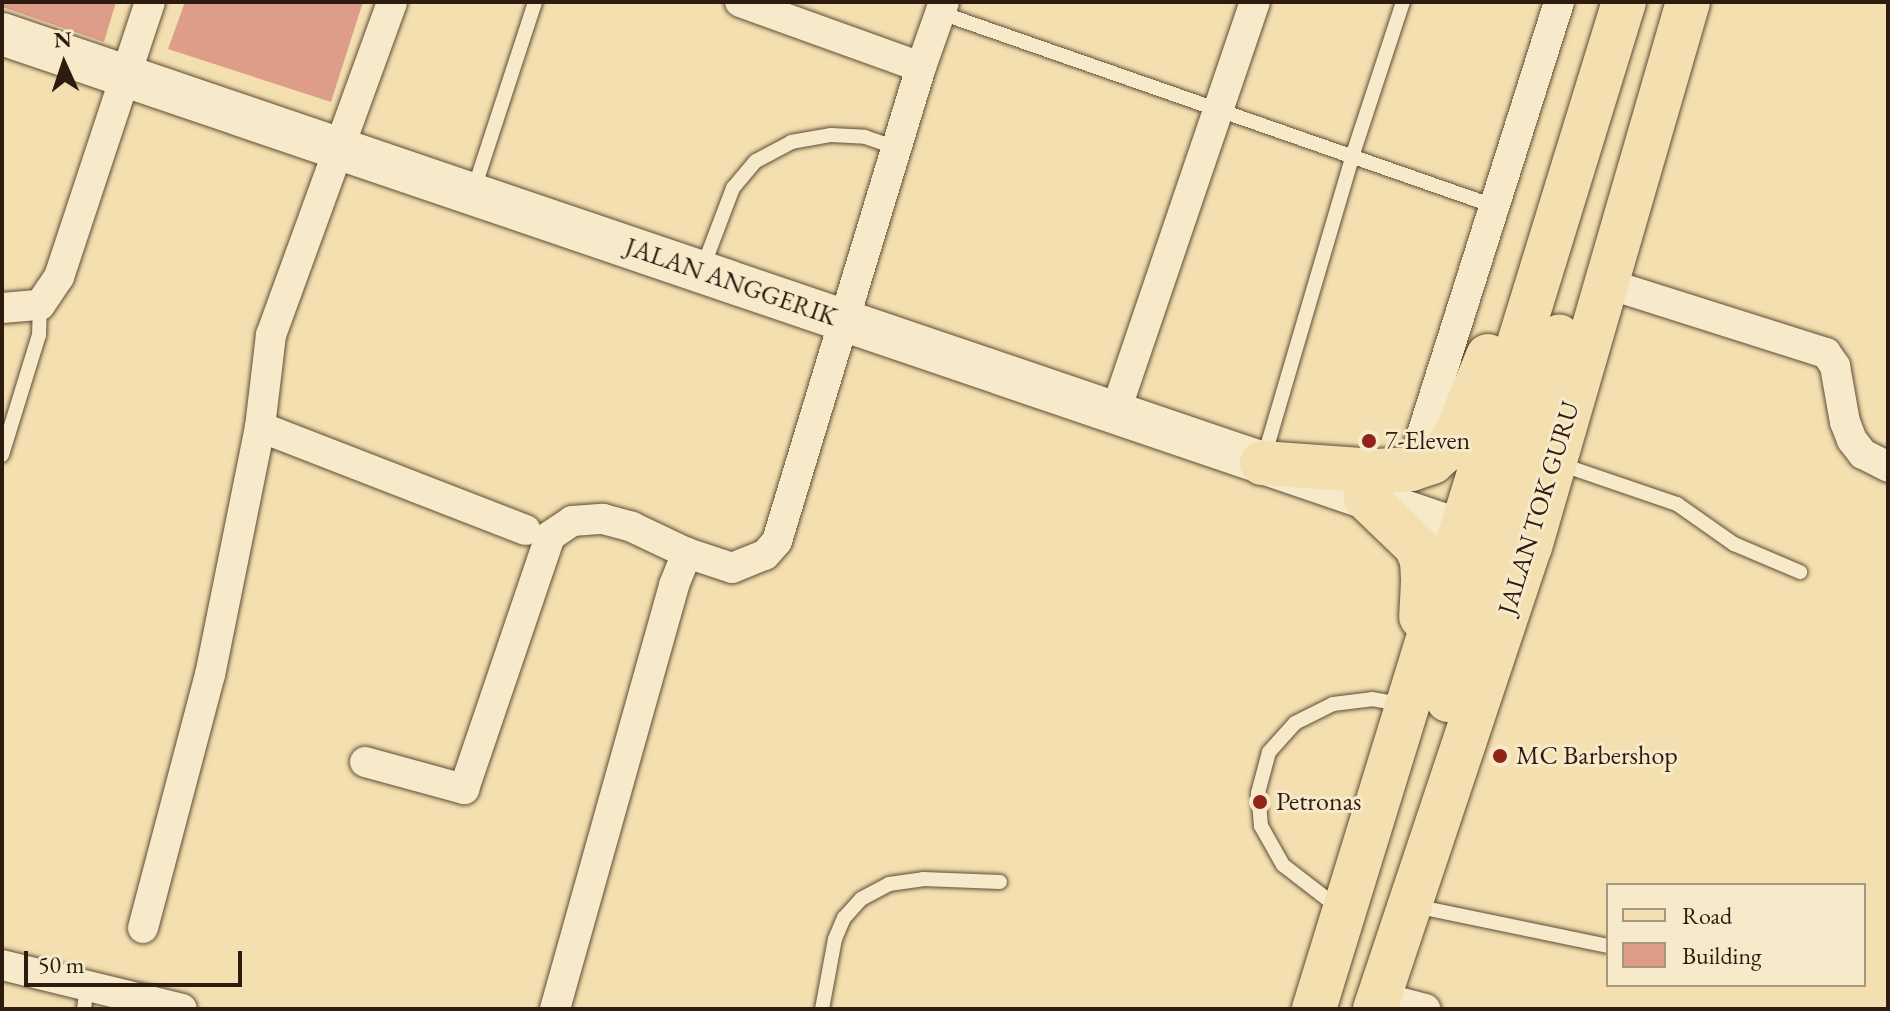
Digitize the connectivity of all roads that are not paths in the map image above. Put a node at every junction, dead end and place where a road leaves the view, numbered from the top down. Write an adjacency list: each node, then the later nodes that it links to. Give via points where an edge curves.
1 (150, 2): 14 (street)
2 (392, 2): 17 (street)
3 (535, 2): 19 (lane)
4 (740, 2): 13 (street)
5 (1255, 2): 15 (street)
6 (1403, 2): 18 (lane)
7 (1559, 2): 21 (street)
8 (1624, 2): 20 (main road)
9 (1661, 2): 36 (main road)
10 (1688, 2): 23 (main road, JALAN TOK GURU)
11 (942, 8): 13 (street); 15 (lane)
12 (2, 34): 14 (main road, JALAN ANGGERIK)
13 (921, 67): 16 (street)
14 (123, 77): 17 (main road, JALAN ANGGERIK); 24 (street, via 59,277)
15 (1218, 110): 18 (lane); 27 (street)
16 (897, 148): 22 (lane, via 865,137 831,135 791,142 756,161 733,188); 26 (street)
17 (338, 149): 19 (main road, JALAN ANGGERIK); 28 (street, via 271,335)
18 (1353, 154): 21 (lane); 31 (lane)
19 (473, 193): 22 (main road, JALAN ANGGERIK)
20 (1563, 203): 33 (main road, via 1496,336 1457,432 1432,462); 36 (main road)
21 (1494, 206): 33 (street)
22 (702, 272): 26 (main road, JALAN ANGGERIK)
23 (1605, 283): 30 (main road, JALAN TOK GURU); 32 (street, via 1826,353 1835,366 1852,440 1863,454)
24 (40, 305): 25 (street); 29 (lane, via 39,335)
25 (2, 308)
26 (844, 320): 27 (main road, JALAN ANGGERIK); 37 (street, via 773,549 749,565 732,568)
27 (1115, 413): 31 (main road, JALAN ANGGERIK)
28 (260, 427): 35 (street); 44 (street, via 210,675)
29 (2, 455)
30 (1555, 462): 38 (lane, via 1677,504 1734,544); 42 (main road, JALAN TOK GURU)
31 (1262, 463): 33 (main road); 34 (main road, JALAN ANGGERIK)
32 (1888, 467)
33 (1411, 469)
34 (1366, 498): 36 (main road, JALAN ANGGERIK); 39 (main road, via 1405,534 1422,560)
35 (526, 530)
36 (1478, 537): 39 (main road); 48 (main road)
37 (687, 553): 40 (street, via 632,527 603,519 572,521 550,536 464,789); 50 (street)
38 (1800, 572)
39 (1412, 690): 43 (main road); 43 (lane, via 1333,704 1295,723 1269,752 1258,793 1261,826 1283,865)
40 (365, 762)
41 (1000, 882): 51 (lane, via 923,879 889,884 861,899 835,939)
42 (1411, 905): 45 (lane); 48 (main road, JALAN TOK GURU)
43 (1344, 912): 52 (main road)
44 (143, 928)
45 (1606, 946)
46 (2, 965): 47 (street)
47 (86, 997): 49 (street)
48 (1368, 1005): 53 (street)
49 (182, 1009)
50 (555, 1009)
51 (822, 1009)
52 (1314, 1009)
53 (1425, 1009)

